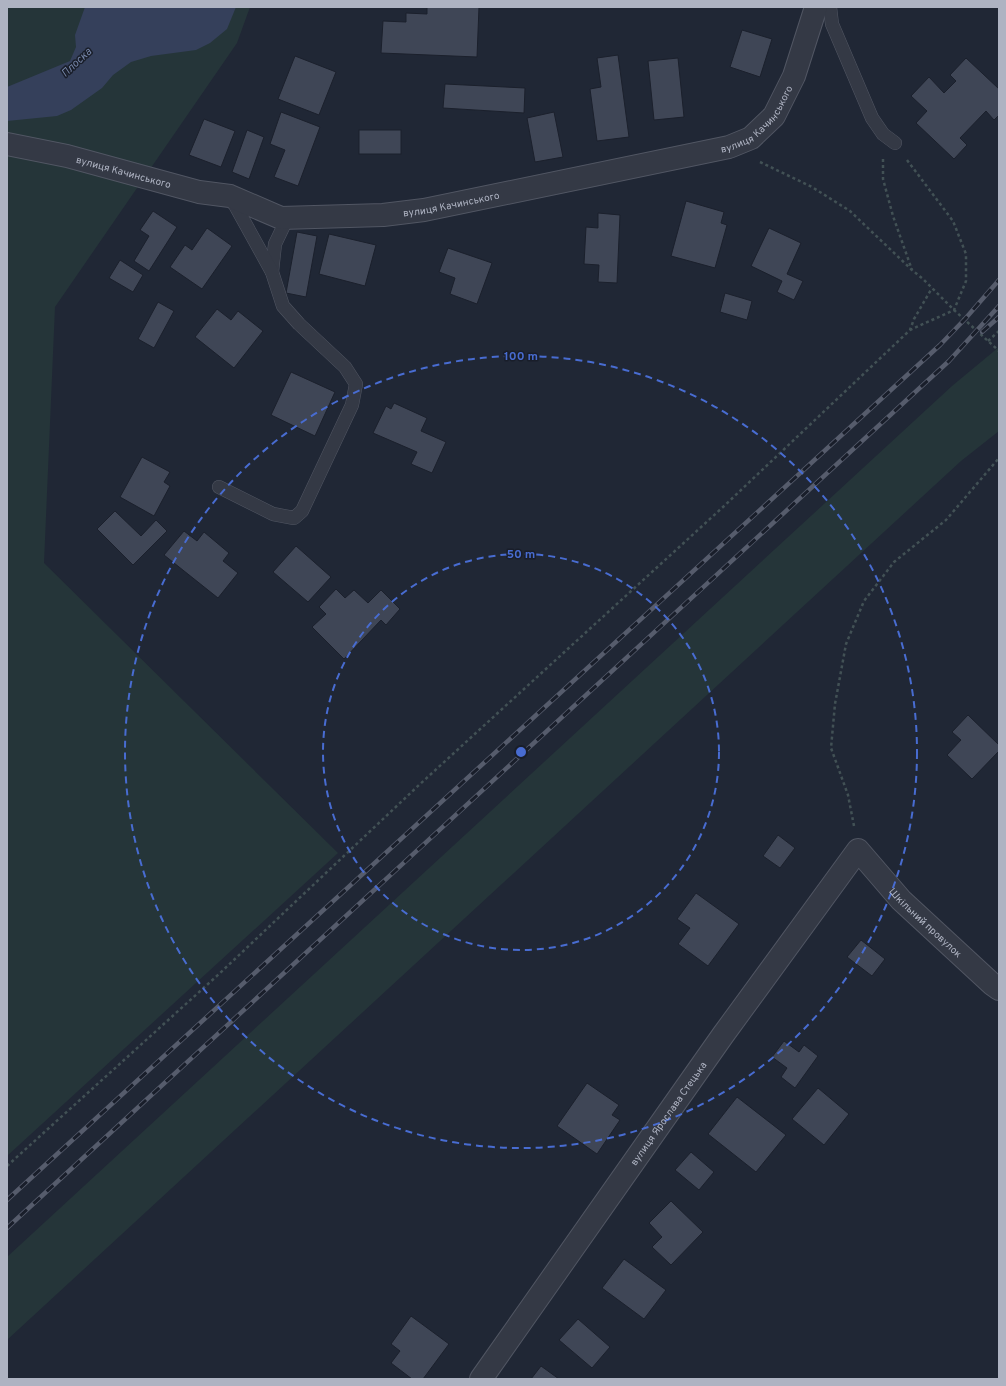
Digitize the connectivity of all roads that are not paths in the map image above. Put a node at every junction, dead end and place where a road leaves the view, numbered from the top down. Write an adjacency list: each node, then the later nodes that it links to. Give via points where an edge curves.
1 (816, 7): 6 (street, вулиця Качинського, via 794,76 774,116 751,138 729,147 424,210 383,215)
2 (830, 7): 3 (lane, via 832,24 872,118 883,134)
3 (895, 143)
4 (7, 144): 5 (street, вулиця Качинського, via 67,156 199,192)
5 (230, 196): 6 (street, вулиця Качинського); 7 (lane)
6 (287, 219): 7 (lane, via 275,244)
7 (272, 272): 8 (lane, via 282,306 345,367 356,384 352,405 302,511 294,518 273,514)
8 (219, 487)
9 (858, 850): 10 (street, Шкільний провулок, via 901,900); 11 (street, вулиця Ярослава Стецька, via 723,1034)
10 (999, 989)
11 (481, 1379)

